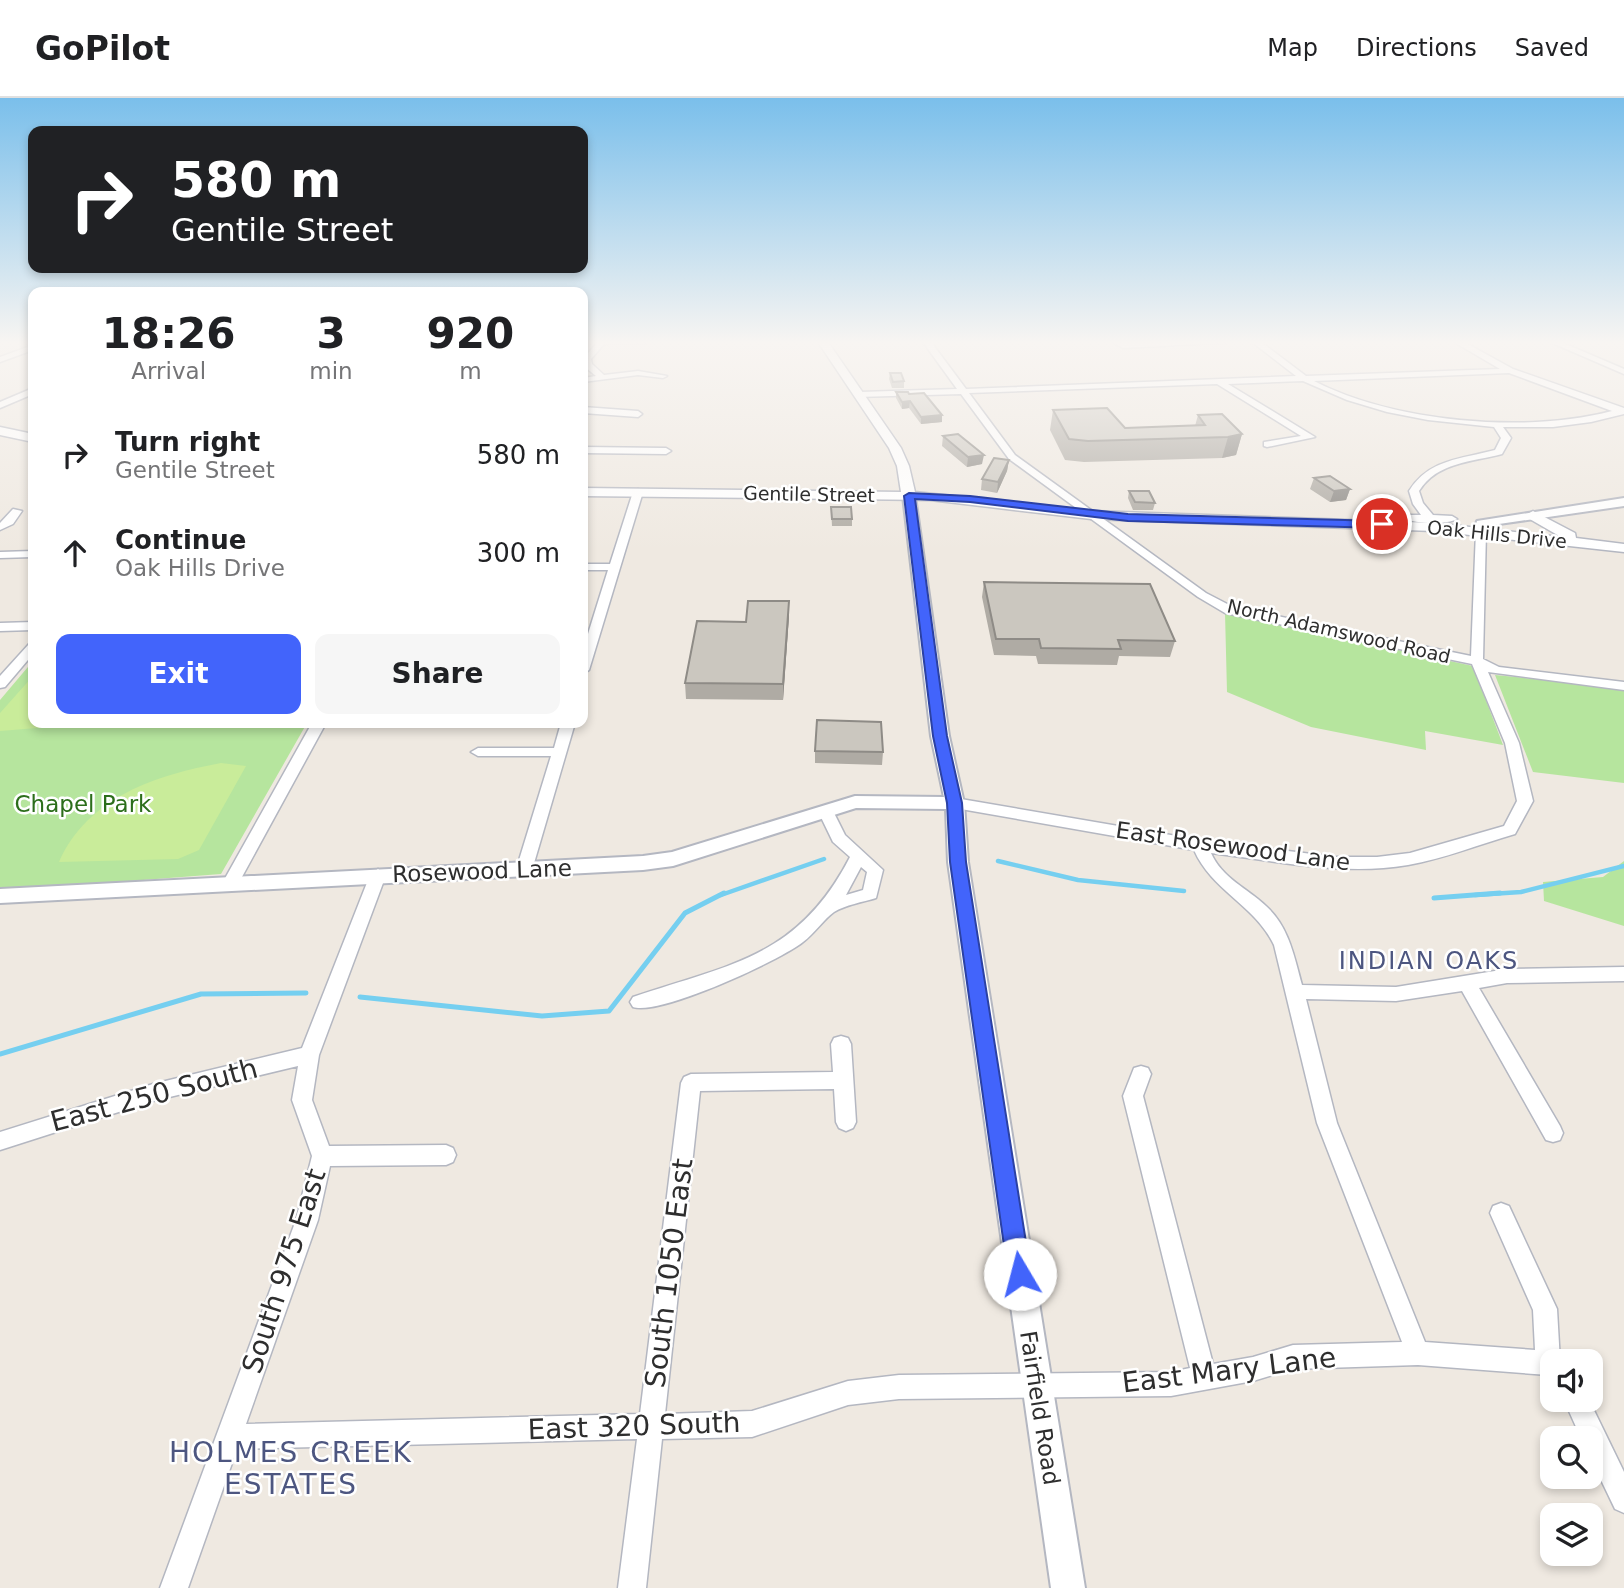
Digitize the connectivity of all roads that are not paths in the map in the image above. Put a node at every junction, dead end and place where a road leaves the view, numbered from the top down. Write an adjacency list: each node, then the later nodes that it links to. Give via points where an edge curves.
1 (604, 412): 7 (street)
2 (871, 412): 16 (main road, Fairfield Road, via 895,447)
3 (978, 412): 19 (street, North Adamswood Road, via 1012,457)
4 (1268, 412): 11 (street, via 1310,437)
5 (1407, 412): 8 (street)
6 (1623, 412): 8 (street, via 1581,423)
7 (638, 414)
8 (1496, 424): 22 (street, via 1506,438 1499,453 1439,466 1419,481 1414,491)
9 (0, 431): 10 (main road)
10 (28, 437)
11 (1267, 444)
12 (588, 450): 13 (street)
13 (666, 451)
14 (588, 492): 15 (main road, Gentile Street)
15 (638, 492): 16 (main road, Gentile Street); 31 (street)
16 (909, 496): 19 (main road, Gentile Street); 43 (street, Fairfield Road, via 940,736)
17 (1624, 502): 20 (street)
18 (17, 510): 25 (street, via 9,523)
19 (1091, 515): 24 (main road, Gentile Street); 36 (street, North Adamswood Road, via 1229,610)
20 (1533, 515): 26 (street, via 1488,522 1482,524); 27 (main road, via 1571,536)
21 (1409, 519): 22 (street)
22 (1430, 519): 23 (street)
23 (1452, 519)
24 (1328, 522): 26 (main road, Oak Hills Drive)
25 (0, 527)
26 (1481, 531): 27 (main road, Oak Hills Drive); 36 (street)
27 (1624, 546)
28 (28, 554): 29 (street)
29 (0, 555)
30 (588, 567): 31 (street)
31 (612, 567): 34 (street)
32 (28, 626): 33 (street)
33 (0, 627)
34 (588, 640)
35 (28, 653): 37 (street)
36 (1477, 662): 38 (street, North Adamswood Road, via 1496,671); 45 (street, East Rosewood Lane, via 1521,773 1525,800 1510,830 1410,859 1377,863 1336,863)
37 (0, 684)
38 (1624, 686)
39 (316, 728): 49 (street)
40 (567, 728): 42 (street)
41 (478, 752): 42 (street)
42 (560, 752): 47 (street)
43 (955, 803): 44 (street, Rosewood Lane, via 855,802); 45 (street, East Rosewood Lane); 70 (street, Fairfield Road, via 958,862)
44 (826, 811): 46 (street, via 839,838); 47 (street, Rosewood Lane, via 673,859)
45 (1200, 846): 54 (street, via 1206,863 1223,884 1269,920 1283,945)
46 (858, 857): 51 (street, via 847,885); 51 (street, via 875,870 870,894)
47 (524, 870): 48 (street, Rosewood Lane)
48 (377, 874): 49 (street, Rosewood Lane); 57 (street, South 975 East)
49 (231, 882): 50 (street, Rosewood Lane)
50 (0, 896)
51 (829, 908): 55 (street, via 800,939 744,968)
52 (1624, 974): 53 (street, via 1507,976)
53 (1466, 982): 54 (street, via 1396,994); 61 (street)
54 (1297, 992): 67 (street, via 1327,1124)
55 (639, 1002)
56 (841, 1044): 59 (street)
57 (309, 1055): 62 (street, East 250 South, via 245,1069); 64 (street, South 975 East, via 302,1100)
58 (1141, 1074): 69 (street, via 1133,1097)
59 (843, 1080): 60 (street); 72 (street, South 1050 East, via 691,1083)
60 (846, 1122)
61 (1553, 1133)
62 (0, 1141)
63 (446, 1154): 64 (street)
64 (322, 1156): 73 (street, South 975 East, via 307,1220)
65 (1501, 1213): 66 (street, via 1545,1309)
66 (1549, 1349)
67 (1418, 1353): 68 (street, East Mary Lane); 69 (street, East Mary Lane, via 1293,1357)
68 (1540, 1364)
69 (1204, 1377): 70 (street, East Mary Lane, via 1171,1384)
70 (1036, 1388): 72 (street, East 320 South, via 873,1390 848,1393 752,1424); 77 (street, Fairfield Road)
71 (1582, 1412): 74 (street)
72 (650, 1426): 73 (street, East 320 South); 76 (street, South 1050 East)
73 (228, 1437): 75 (street, South 975 East)
74 (1624, 1500)
75 (174, 1588)
76 (632, 1588)
77 (1068, 1588)

